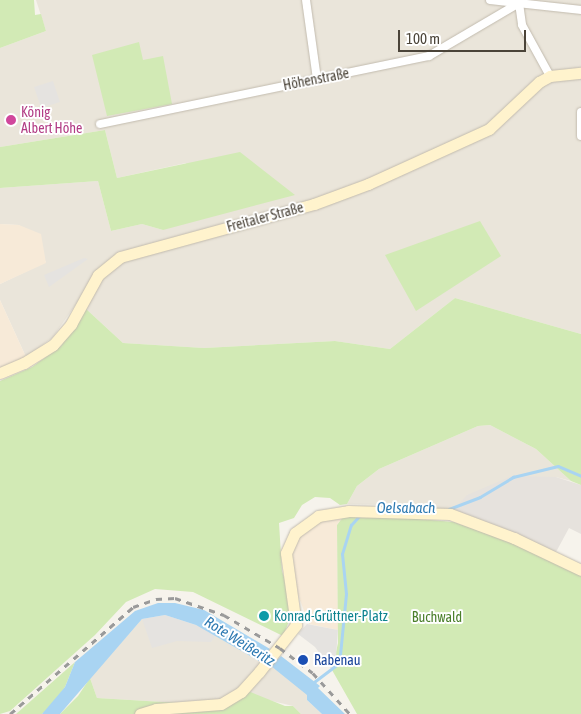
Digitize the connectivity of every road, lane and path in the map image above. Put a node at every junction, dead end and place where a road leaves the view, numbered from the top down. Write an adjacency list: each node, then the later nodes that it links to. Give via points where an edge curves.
1 (306, 0): 8 (street)
2 (490, 0): 3 (street)
3 (519, 3): 4 (street); 7 (street, via 522,25); 8 (street, Höhenstraße, via 440,52)
4 (570, 4): 5 (street)
5 (581, 10)
6 (581, 73): 7 (main road)
7 (550, 76): 12 (main road, Freitaler Straße, via 479,134 368,184 314,204 120,256 98,275 71,324 53,345)
8 (317, 79): 10 (street, Höhenstraße)
9 (581, 112): 11 (street)
10 (100, 124)
11 (581, 136)
12 (0, 373)
13 (581, 570): 14 (main road, via 514,538 450,514 364,511 318,516 304,525 289,542 288,575 296,606 296,625 241,692 222,704 156,709)
14 (140, 714)

